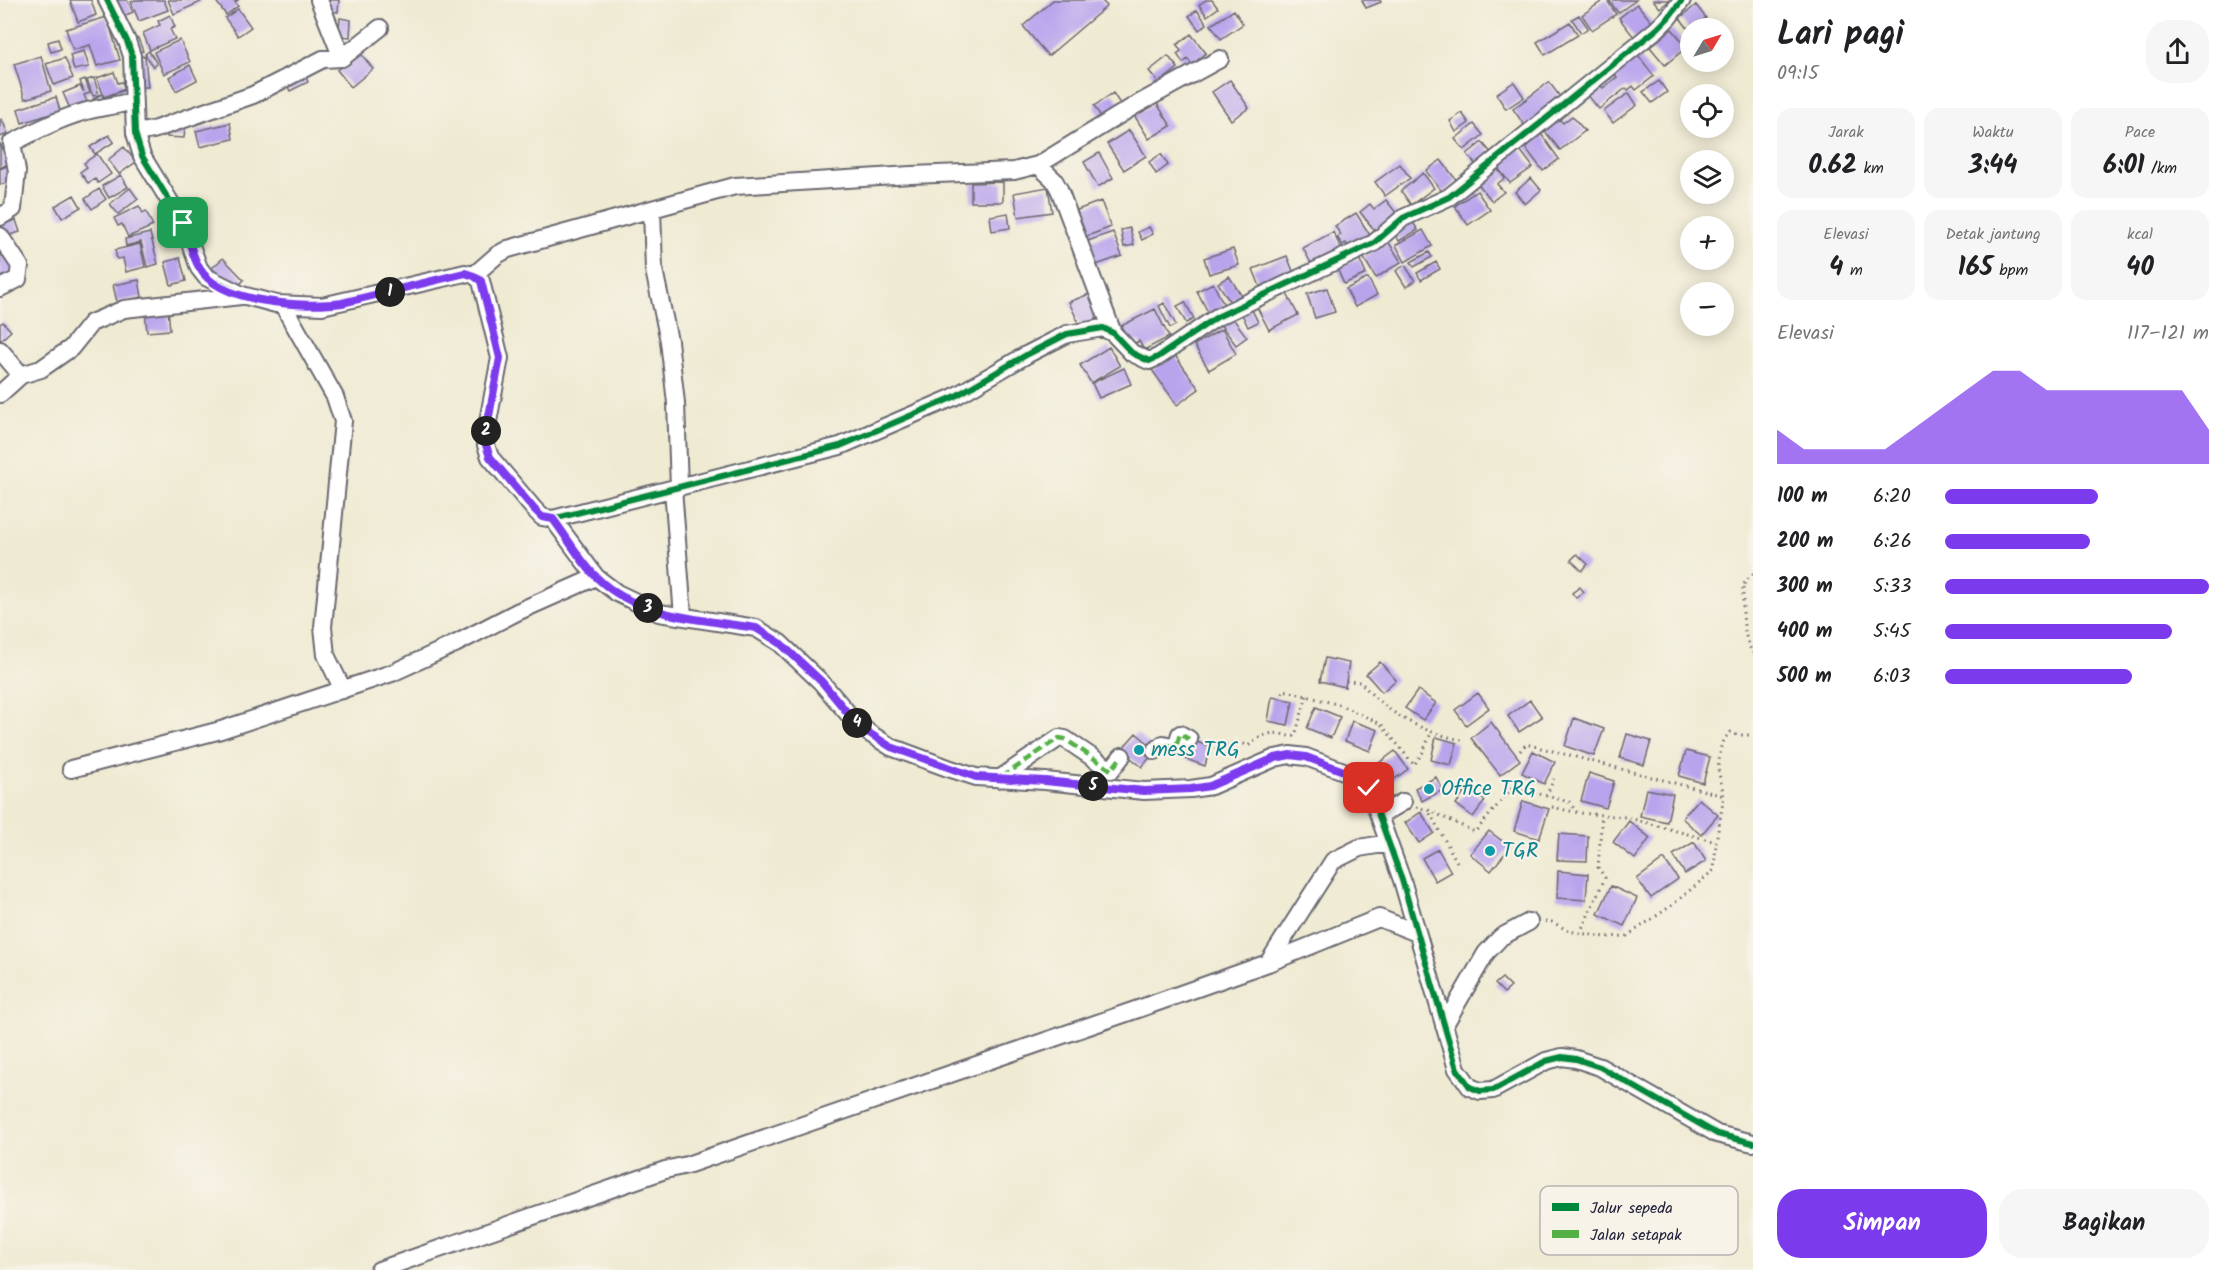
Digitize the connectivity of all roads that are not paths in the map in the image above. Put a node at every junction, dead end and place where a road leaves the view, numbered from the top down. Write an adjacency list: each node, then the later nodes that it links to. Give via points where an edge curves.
1 (107, 0): 7 (street, via 132,56)
2 (319, 0): 5 (street)
3 (1682, 0): 17 (street, via 1657,28 1462,187 1403,218 1374,243 1217,317 1149,361 1132,353)
4 (380, 28): 5 (street)
5 (342, 58): 8 (street, via 323,59 253,95)
6 (1220, 59): 9 (street)
7 (132, 100): 8 (street); 11 (street, via 45,126 12,143 17,171 13,209)
8 (135, 133): 15 (street, via 142,156 183,223 199,268 206,277)
9 (1038, 165): 10 (street, via 1014,171 746,184); 17 (street, via 1059,189)
10 (652, 209): 13 (street, via 508,249); 21 (street, via 654,270 669,341 676,403)
11 (0, 217)
12 (0, 236): 14 (street, via 20,266 18,279)
13 (474, 276): 16 (street, via 465,273 342,303); 22 (street, via 481,281 500,358 486,445 490,457 534,509 542,517)
14 (0, 288)
15 (242, 295): 16 (street); 19 (street, via 124,309 91,323 71,348 41,369)
16 (283, 305): 25 (street, via 335,397 343,421 323,627 326,655)
17 (1113, 333): 21 (street, via 1103,328 1067,334 954,397 840,446)
18 (0, 350): 19 (street)
19 (21, 375): 20 (street)
20 (0, 394)
21 (676, 488): 22 (street); 24 (street)
22 (553, 519): 23 (street)
23 (596, 577): 24 (street, via 617,593 658,613); 25 (street, via 392,673)
24 (682, 616): 30 (street, via 756,628 780,643 822,682 851,717 891,747 976,777)
25 (343, 690): 29 (street, via 221,730)
26 (1189, 739): 27 (street, via 1180,734 1176,747 1163,744)
27 (1155, 751)
28 (1122, 756): 30 (street, via 1111,770 1059,738)
29 (71, 769)
30 (999, 779): 32 (street, via 1144,791 1191,789 1210,786 1290,755 1357,776 1369,788)
31 (1403, 802): 32 (street)
32 (1379, 816): 33 (street)
33 (1389, 843): 35 (street); 36 (street, via 1359,848 1333,861)
34 (1528, 922): 37 (street, via 1501,937 1486,953)
35 (1417, 933): 36 (street, via 1379,918); 37 (street)
36 (1268, 963): 39 (street)
37 (1444, 1026): 38 (street, via 1456,1069 1470,1087 1493,1090 1546,1061 1576,1059 1600,1067 1717,1134)
38 (1753, 1143)
39 (379, 1270)

